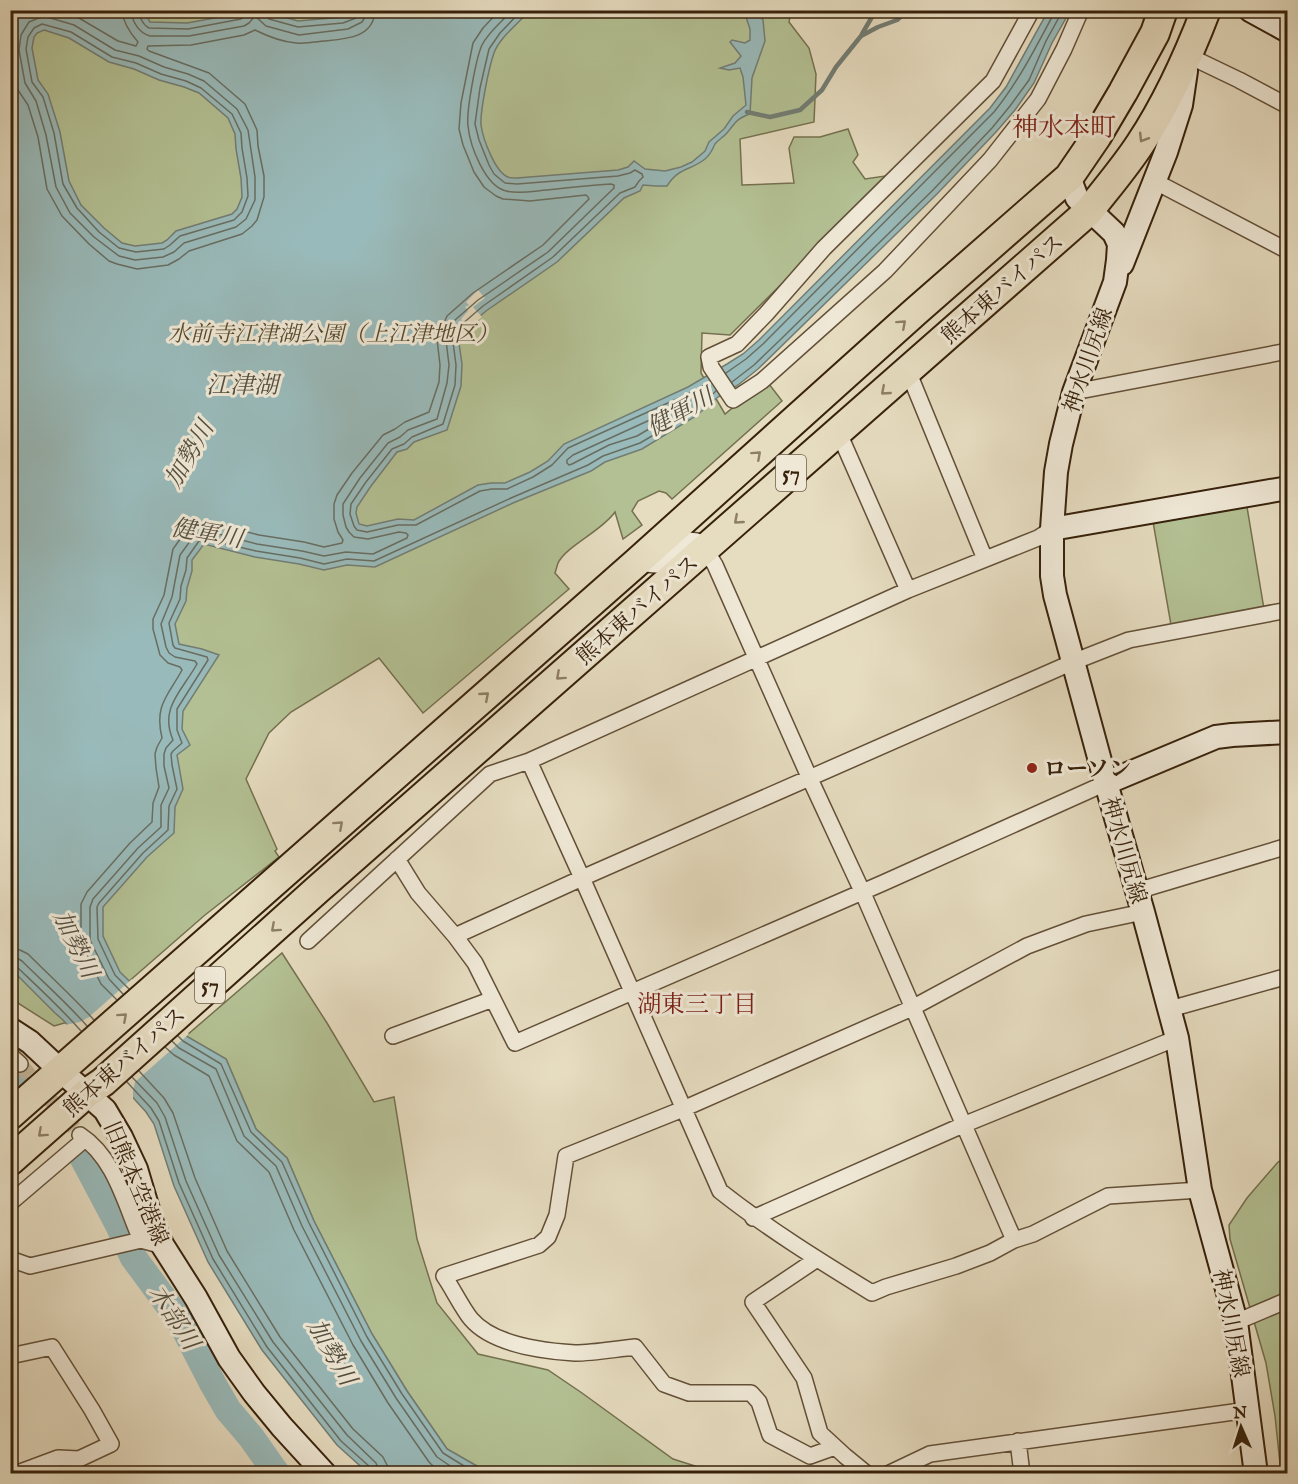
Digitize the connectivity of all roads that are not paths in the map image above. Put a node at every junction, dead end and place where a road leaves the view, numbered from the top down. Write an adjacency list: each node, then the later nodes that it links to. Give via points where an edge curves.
1 (1032, 10): 2 (street, via 993,81 824,248 737,344 709,357 711,367 733,400 762,381 885,271 990,160 1038,99)
2 (1080, 10)
3 (1163, 10): 9 (highway, 熊本東バイパス / 57, via 1123,92)
4 (1206, 10): 7 (highway, 熊本東バイパス / 57)
5 (1250, 10): 6 (main road)
6 (1287, 31)
7 (1190, 51): 8 (street); 10 (main road, via 1181,105); 11 (highway, 熊本東バイパス / 57, one-way to 11, via 1140,144)
8 (1287, 106)
9 (1070, 177): 11 (main road, 神水川尻線, via 1077,198); 22 (highway, 熊本東バイパス / 57, one-way to 9)
10 (1154, 181): 12 (street); 13 (main road)
11 (1089, 211): 13 (main road, 神水川尻線, via 1114,232 1119,244); 15 (highway, 熊本東バイパス / 57)
12 (1287, 251)
13 (1114, 282): 16 (main road, 神水川尻線)
14 (1287, 351): 16 (street)
15 (908, 370): 17 (highway, 熊本東バイパス / 57, one-way to 17); 21 (street)
16 (1074, 392): 19 (main road, 神水川尻線, via 1056,472)
17 (838, 432): 20 (highway, 熊本東バイパス / 57, one-way to 20); 23 (street)
18 (1287, 488): 19 (main road)
19 (1052, 529): 21 (street); 26 (main road, 神水川尻線, via 1055,595)
20 (705, 549): 22 (street, via 697,541 688,540 656,565); 25 (street); 29 (highway, 熊本東バイパス / 57, one-way to 29, via 571,666)
21 (985, 559): 23 (street)
22 (636, 563): 48 (highway, 熊本東バイパス / 57, one-way to 22)
23 (908, 590): 25 (street)
24 (1287, 610): 26 (street, via 1129,640)
25 (756, 659): 28 (street); 30 (street)
26 (1073, 662): 30 (street); 31 (main road, 神水川尻線)
27 (1287, 732): 31 (main road, via 1216,737)
28 (529, 761): 29 (street); 34 (street)
29 (481, 764): 33 (street); 49 (highway, 熊本東バイパス / 57, one-way to 49, via 318,889)
30 (810, 779): 34 (street); 35 (street)
31 (1106, 783): 35 (street); 36 (main road, 神水川尻線)
32 (1287, 846): 36 (street)
33 (397, 859): 38 (street, via 418,893); 39 (street)
34 (582, 878): 38 (street); 41 (street)
35 (862, 891): 41 (street); 43 (street)
36 (1137, 891): 37 (main road, 神水川尻線)
37 (1143, 912): 43 (street, via 1086,924 1027,946); 44 (main road, 神水川尻線)
38 (455, 936): 42 (street, via 475,963)
39 (308, 940)
40 (1287, 976): 44 (street)
41 (632, 992): 42 (street, via 515,1043); 50 (street)
42 (492, 999): 46 (street)
43 (912, 1008): 50 (street); 52 (street)
44 (1170, 1009): 47 (main road, 神水川尻線)
45 (10, 1029): 48 (main road, 旧熊本空港線)
46 (393, 1036)
47 (1177, 1038): 52 (street); 54 (main road, 神水川尻線)
48 (70, 1063): 49 (main road, 旧熊本空港線); 51 (highway, 熊本東バイパス / 57)
49 (95, 1088): 53 (highway, 熊本東バイパス / 57, one-way to 53); 59 (main road, 旧熊本空港線, via 136,1169)
50 (683, 1109): 56 (street, via 720,1191); 67 (street, via 566,1156 557,1215 548,1237 539,1245 444,1276 471,1319 489,1334 509,1342 576,1353 635,1347 664,1384 688,1393 750,1393 759,1402 771,1435 810,1456)
51 (10, 1115)
52 (963, 1125): 56 (street); 58 (street)
53 (10, 1161)
54 (1200, 1190): 58 (street, via 1108,1196); 63 (main road, 神水川尻線)
55 (10, 1203): 57 (street, via 67,1155 82,1137 107,1161)
56 (753, 1218): 60 (street)
57 (141, 1240): 59 (street); 61 (street, via 30,1266)
58 (1014, 1240): 60 (street, via 956,1266 872,1293)
59 (163, 1246): 69 (main road, 旧熊本空港線, via 241,1376)
60 (817, 1259): 67 (street, via 753,1302 804,1378 820,1433)
61 (10, 1261)
62 (1287, 1300): 63 (street)
63 (1236, 1322): 65 (main road, 神水川尻線)
64 (10, 1356): 68 (street, via 52,1347 111,1444 79,1459 57,1458)
65 (1248, 1410): 66 (street); 73 (main road, 神水川尻線)
66 (1018, 1442): 71 (street, via 930,1454); 72 (street)
67 (835, 1447): 70 (street)
68 (15, 1473)
69 (325, 1473)
70 (867, 1473)
71 (888, 1473)
72 (1022, 1473)
73 (1256, 1473)

